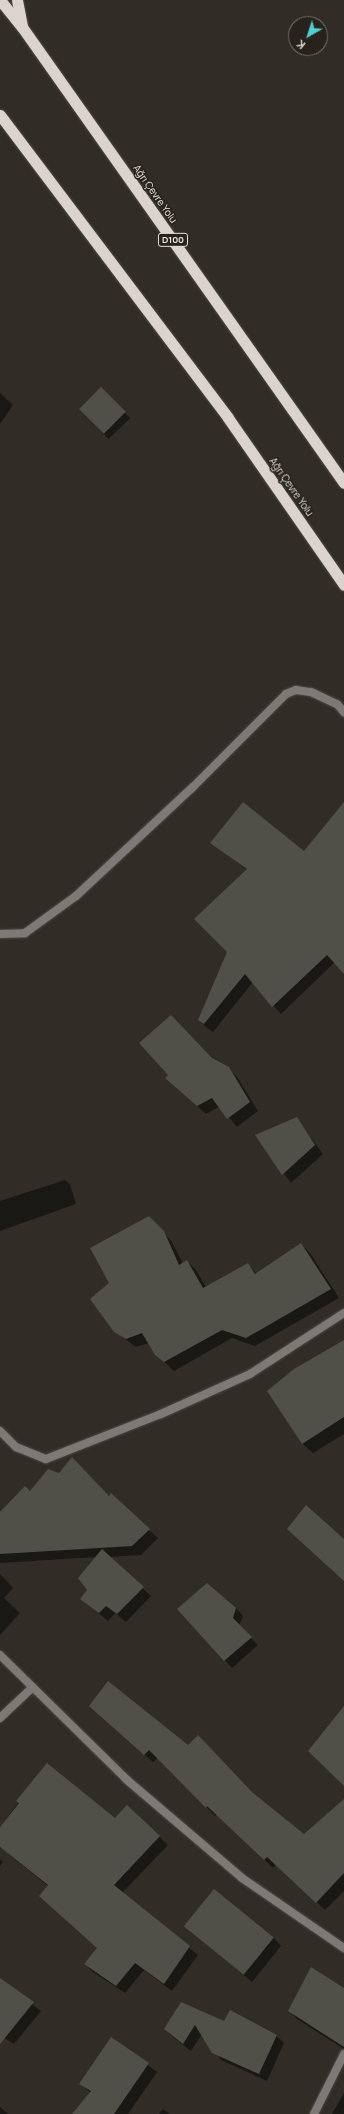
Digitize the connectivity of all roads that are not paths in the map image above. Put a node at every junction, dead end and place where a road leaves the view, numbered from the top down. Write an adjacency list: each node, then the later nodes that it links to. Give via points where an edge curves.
1 (0, 0): 3 (highway, Ağrı Çevre Yolu / D100)
2 (18, 0): 3 (highway)
3 (22, 27): 5 (highway, Ağrı Çevre Yolu / D100)
4 (0, 115): 6 (highway, Ağrı Çevre Yolu, via 228,418)
5 (344, 483)
6 (344, 585)
7 (344, 712): 8 (street, via 331,700 311,692 296,690 286,694 192,788 76,896 25,933)
8 (0, 934)
9 (344, 1313): 10 (street, via 250,1374 161,1414 46,1459 16,1447)
10 (0, 1431)
11 (0, 1655): 12 (street)
12 (33, 1687): 13 (street); 14 (street, via 127,1780 242,1878)
13 (0, 1718)
14 (344, 1948)
15 (344, 2054): 16 (street)
16 (314, 2114)

